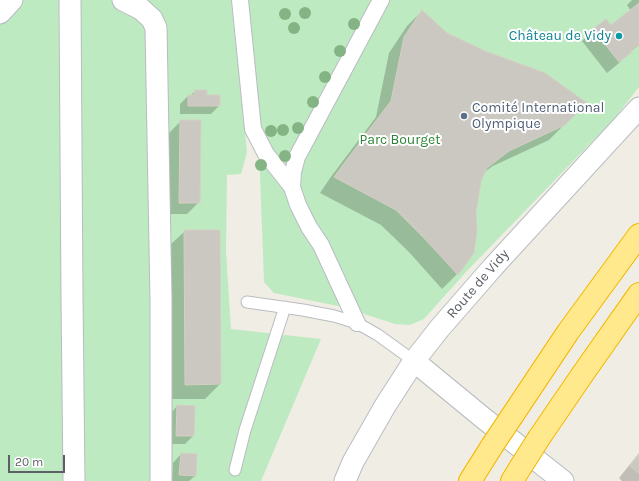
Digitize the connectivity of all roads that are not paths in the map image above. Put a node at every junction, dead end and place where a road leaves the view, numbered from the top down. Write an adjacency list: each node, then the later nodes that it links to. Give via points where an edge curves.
1 (12, 0): 6 (street)
2 (70, 0): 17 (street)
3 (124, 0): 18 (street, via 152,18 156,28)
4 (240, 0): 8 (street, via 253,129 266,154)
5 (382, 0): 8 (street, via 369,16 297,157)
6 (0, 13)
7 (639, 108): 14 (street, Route de Vidy, via 493,267)
8 (292, 187): 13 (street, via 306,222 321,245)
9 (639, 235): 20 (highway, bridge, via 568,332)
10 (639, 294): 16 (highway, bridge)
11 (247, 302): 12 (lane)
12 (285, 307): 13 (lane); 15 (lane)
13 (356, 323): 14 (lane, via 378,335)
14 (414, 361): 19 (street, Route de Vidy, via 385,406); 21 (street)
15 (234, 470)
16 (516, 475)
17 (74, 481)
18 (161, 481)
19 (345, 481)
20 (470, 481)
21 (563, 481)

